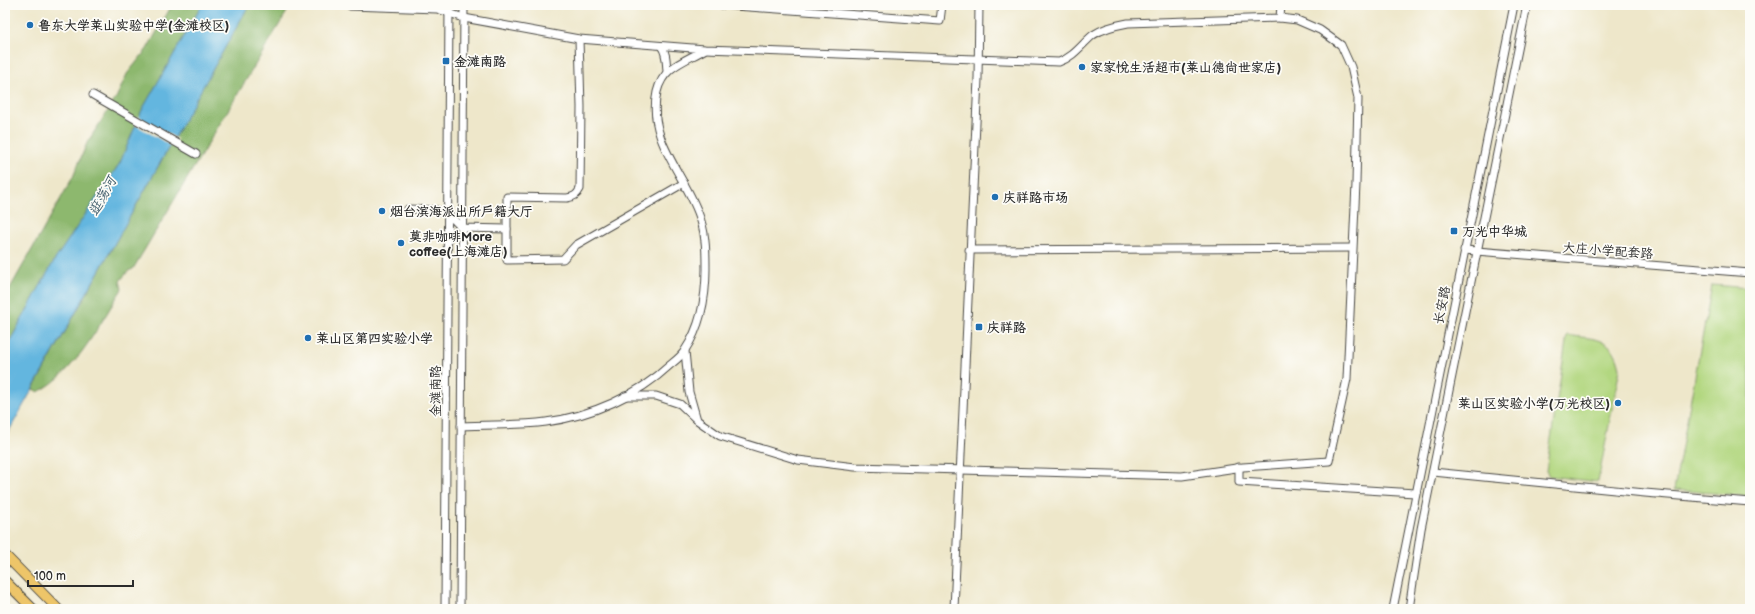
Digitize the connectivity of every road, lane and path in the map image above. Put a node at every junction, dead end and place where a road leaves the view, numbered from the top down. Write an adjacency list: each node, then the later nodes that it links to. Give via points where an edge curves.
1 (449, 5): 11 (street, 金滩南路)
2 (464, 5): 12 (street, 金滩南路)
3 (722, 5): 10 (street)
4 (942, 5): 10 (street, via 940,21)
5 (979, 5): 17 (street)
6 (1281, 5): 13 (street)
7 (1514, 5): 28 (street, 长安路)
8 (1527, 5): 29 (street, 长安路)
9 (350, 6): 11 (street, via 437,9)
10 (766, 7)
11 (449, 14): 12 (street); 23 (street, 金滩南路)
12 (464, 18): 14 (street); 24 (street, 金滩南路)
13 (1280, 18): 17 (street, via 1128,23 1094,35 1068,59 1060,62); 26 (street, via 1297,20 1320,30 1340,45 1351,67 1358,98)
14 (579, 39): 15 (street); 25 (street, via 580,189 574,196 567,198 507,197)
15 (661, 46): 16 (street); 18 (street, via 664,49)
16 (705, 49): 17 (street); 18 (street)
17 (978, 58): 27 (street)
18 (667, 71): 21 (street, via 657,93 657,130 675,171)
19 (93, 95): 20 (street)
20 (196, 154)
21 (684, 184): 25 (street, via 576,245 563,259 507,260); 31 (street, via 701,220 706,255 706,289 703,303)
22 (408, 208): 23 (street, via 437,210)
23 (448, 214): 24 (street); 41 (street, 金滩南路)
24 (462, 228): 25 (street); 34 (street, 金滩南路)
25 (507, 229)
26 (1352, 248): 27 (street); 35 (street, via 1347,379 1329,461)
27 (969, 250): 36 (street)
28 (1464, 250): 29 (street, 大庄小学配套路); 38 (street, 长安路)
29 (1477, 252): 30 (street, 大庄小学配套路); 37 (street, 长安路)
30 (1750, 273)
31 (685, 351): 32 (street, via 658,377); 33 (street, via 689,392)
32 (625, 396): 33 (street, via 656,396 680,404); 34 (street, via 586,413 546,422)
33 (697, 420): 36 (street, via 720,436 798,460 855,467)
34 (461, 426): 42 (street, 金滩南路)
35 (1238, 467): 36 (street, via 1182,476); 38 (street, via 1240,482)
36 (959, 469): 48 (street)
37 (1433, 472): 39 (street); 50 (street, 长安路)
38 (1415, 493): 49 (street, 长安路)
39 (1750, 502)
40 (5, 555): 45 (main road)
41 (445, 574): 42 (street); 46 (street, 金滩南路)
42 (460, 574): 47 (street, 金滩南路)
43 (5, 581): 44 (main road)
44 (33, 609)
45 (58, 609)
46 (445, 609)
47 (460, 609)
48 (954, 609)
49 (1393, 609)
50 (1409, 609)

